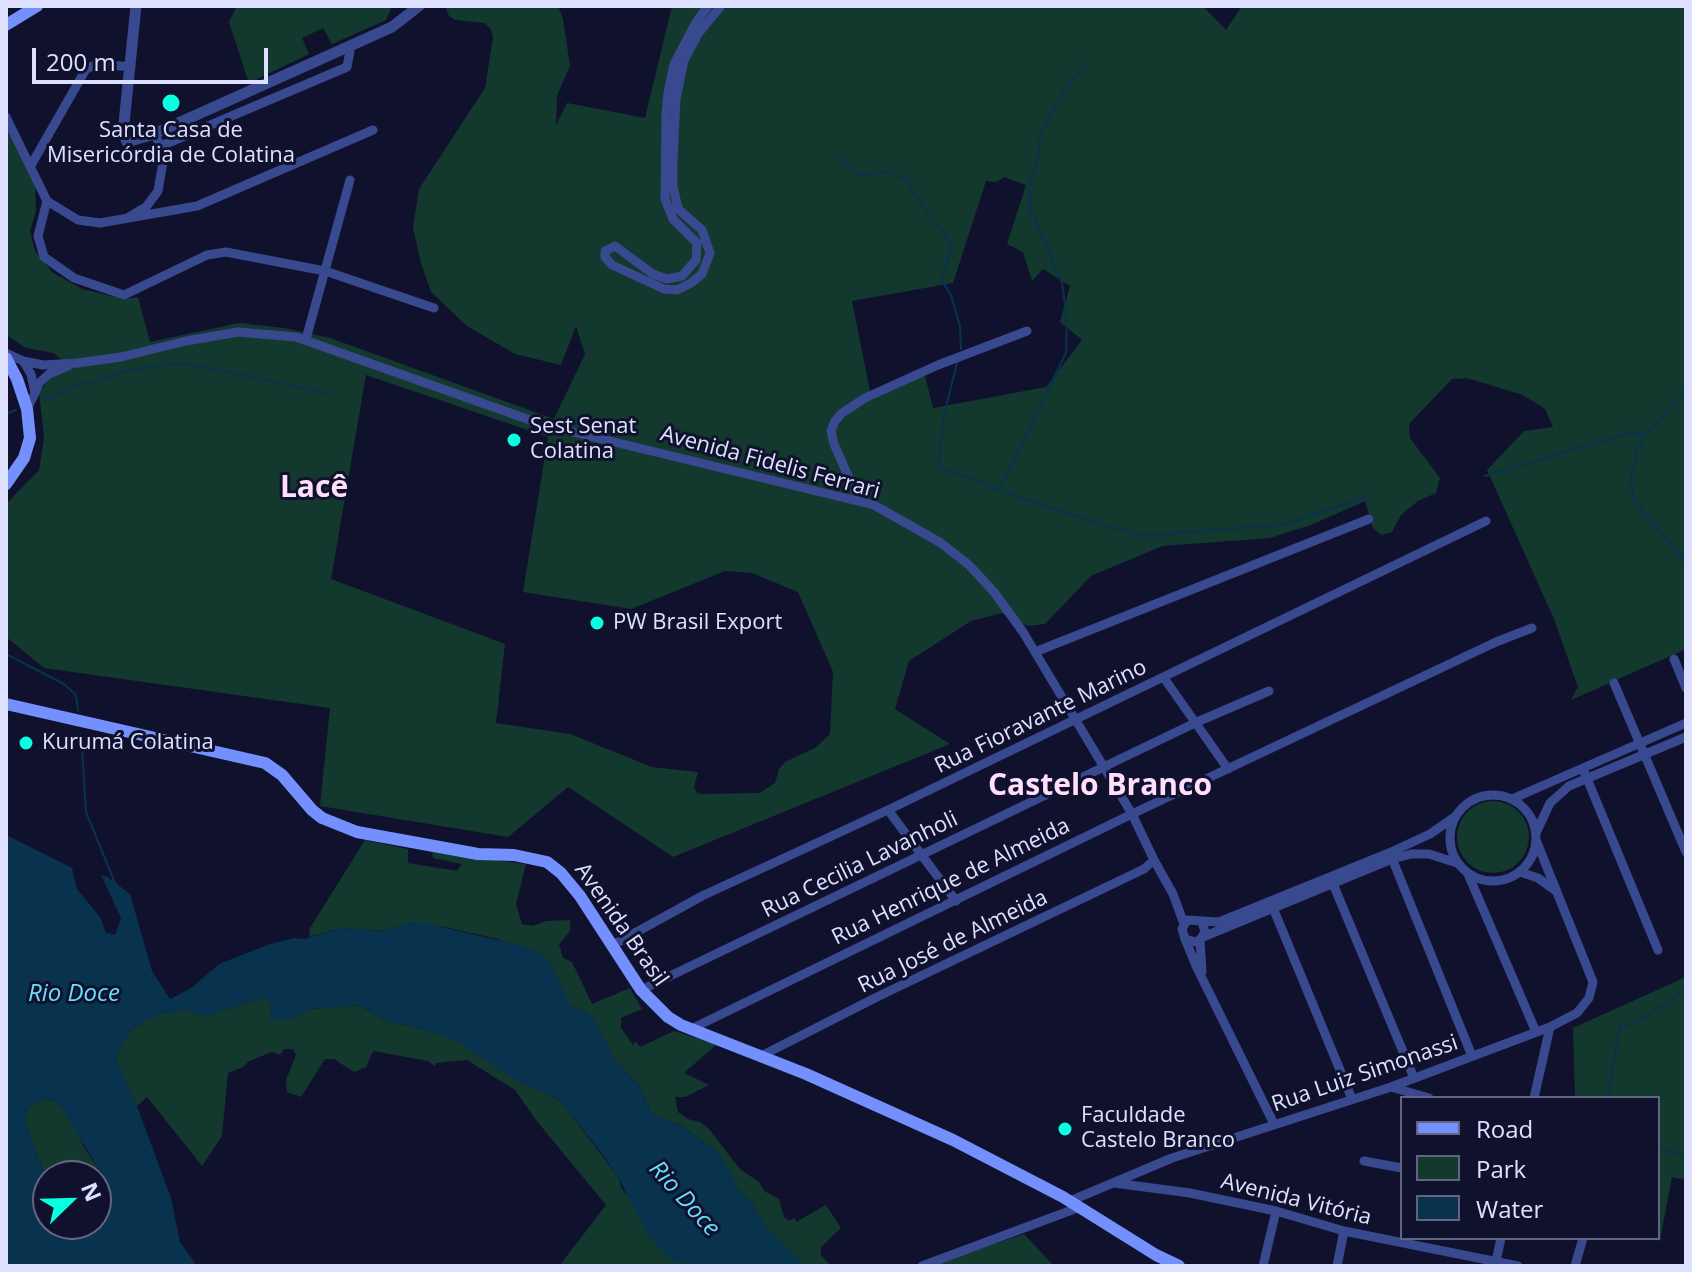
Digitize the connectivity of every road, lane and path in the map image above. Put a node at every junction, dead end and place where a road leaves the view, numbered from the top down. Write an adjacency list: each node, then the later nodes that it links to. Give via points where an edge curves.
1 (37, 6): 6 (main road)
2 (136, 6): 8 (street)
3 (419, 6): 7 (street, via 392,27)
4 (708, 6): 18 (street, via 679,53 668,93 665,199 673,219)
5 (721, 6): 17 (street, via 687,53 676,99 675,199 682,214)
6 (6, 25)
7 (351, 45): 11 (street); 12 (street, via 347,67)
8 (131, 67): 11 (street, via 123,133 127,142); 13 (street, via 98,64 86,69)
9 (6, 117): 13 (street)
10 (373, 130): 16 (street, via 197,206)
11 (154, 134): 12 (street)
12 (161, 146): 16 (street, via 158,191 146,207)
13 (30, 167): 15 (street)
14 (350, 180): 19 (street)
15 (47, 201): 16 (street, via 78,220); 19 (street, via 38,236 44,257 100,289 124,295 194,260 226,252)
16 (122, 221)
17 (702, 230): 18 (street); 18 (street, via 710,253 707,263 702,274 677,290 637,279 605,257 615,246 653,274 676,278 696,260 697,243)
18 (691, 236)
19 (325, 271): 20 (street); 22 (street)
20 (434, 308)
21 (1027, 331): 29 (street, via 926,370 842,413 831,431)
22 (306, 339): 25 (street, Avenida Fidelis Ferrari, via 238,332); 29 (street, Avenida Fidelis Ferrari, via 544,425)
23 (6, 356): 24 (street, Avenida Fidelis Ferrari); 27 (main road)
24 (23, 361): 25 (street, Avenida Fidelis Ferrari); 26 (street)
25 (78, 363): 26 (street, Avenida Fidelis Ferrari, via 49,374)
26 (35, 393): 27 (street, Avenida Fidelis Ferrari)
27 (27, 409): 28 (main road, via 28,449)
28 (6, 484)
29 (859, 501): 33 (street, Avenida Fidelis Ferrari, via 912,525 956,554 994,592)
30 (1369, 519): 33 (street)
31 (1486, 521): 35 (street, Rua Fioravante Marino)
32 (1532, 628): 47 (street, Rua Henrique de Almeida)
33 (1035, 652): 40 (street, Avenida Fidelis Ferrari)
34 (1674, 659): 37 (street)
35 (1164, 678): 40 (street, Rua Fioravante Marino); 41 (street)
36 (1614, 683): 44 (street)
37 (1686, 688)
38 (1269, 691): 41 (street, Rua Cecilia Lavanholi)
39 (6, 704): 72 (main road, Avenida Brasil, via 265,763 322,818 357,832 547,862 569,882)
40 (1076, 720): 46 (street, Avenida Fidelis Ferrari); 51 (street, Rua Fioravante Marino)
41 (1197, 722): 46 (street, Rua Cecilia Lavanholi); 47 (street)
42 (1686, 723): 44 (street)
43 (1686, 737): 45 (street)
44 (1639, 743): 45 (street); 48 (street)
45 (1644, 755): 49 (street); 55 (street)
46 (1104, 766): 52 (street, Avenida Fidelis Ferrari); 56 (street, Rua Cecilia Lavanholi)
47 (1228, 769): 52 (street, Rua Henrique de Almeida)
48 (1583, 769): 49 (street); 50 (street)
49 (1586, 780): 54 (street, via 1550,803); 73 (street)
50 (1512, 799): 53 (street, via 1484,796); 54 (street, via 1528,813)
51 (888, 810): 56 (street); 72 (street, Rua Fioravante Marino, via 702,896)
52 (1132, 814): 58 (street, Avenida Fidelis Ferrari); 66 (street, Rua Henrique de Almeida)
53 (1456, 816): 57 (street); 59 (street, via 1450,843)
54 (1536, 837): 60 (street, via 1533,854); 64 (street, Rua Luiz Simonassi)
55 (1686, 852)
56 (922, 854): 66 (street); 75 (street, Rua Cecilia Lavanholi)
57 (1391, 856): 59 (street, via 1429,854); 62 (street); 80 (street)
58 (1154, 858): 69 (street, Avenida Fidelis Ferrari); 79 (street, Rua José de Almeida, via 1144,869)
59 (1457, 863): 61 (street)
60 (1520, 872): 63 (street); 64 (street)
61 (1468, 874): 63 (street); 65 (street)
62 (1331, 880): 67 (street); 81 (street)
63 (1487, 881): 65 (street)
64 (1556, 891): 76 (street, Rua Luiz Simonassi, via 1593,982 1577,1013)
65 (1479, 896): 78 (street)
66 (956, 901): 77 (street, Rua Henrique de Almeida)
67 (1272, 904): 68 (street, via 1219,922); 71 (street); 85 (street)
68 (1202, 922): 69 (street, via 1192,919); 71 (street)
69 (1184, 924): 70 (street)
70 (1185, 939): 71 (street); 74 (street)
71 (1202, 939): 74 (street)
72 (613, 945): 75 (main road, Avenida Brasil)
73 (1658, 950)
74 (1204, 979): 86 (street)
75 (641, 990): 77 (main road, Avenida Brasil, via 668,1017)
76 (1550, 1027): 78 (street, Rua Luiz Simonassi); 84 (street)
77 (691, 1029): 79 (main road, Avenida Brasil)
78 (1536, 1032): 80 (street, Rua Luiz Simonassi)
79 (761, 1056): 90 (main road, Avenida Brasil, via 953,1140)
80 (1472, 1056): 81 (street, Rua Luiz Simonassi)
81 (1414, 1078): 82 (street, Rua Luiz Simonassi)
82 (1391, 1087): 83 (street); 85 (street, Rua Luiz Simonassi)
83 (1418, 1096)
84 (1534, 1096)
85 (1352, 1099): 86 (street, Rua Luiz Simonassi)
86 (1274, 1124): 89 (street, Rua Luiz Simonassi)
87 (1364, 1161): 88 (street)
88 (1400, 1168)
89 (1111, 1183): 90 (street, Rua Luiz Simonassi); 91 (street, Avenida Vitória)
90 (1075, 1204): 96 (street, Rua Luiz Simonassi); 97 (main road, Avenida Brasil)
91 (1276, 1211): 92 (street, Avenida Vitória); 98 (street)
92 (1344, 1231): 95 (street, Avenida Vitória); 99 (street)
93 (1501, 1240): 95 (street)
94 (1582, 1240): 101 (street)
95 (1495, 1264): 100 (street, Avenida Vitória)
96 (922, 1266)
97 (1179, 1266)
98 (1263, 1266)
99 (1337, 1266)
100 (1518, 1266)
101 (1575, 1266)

